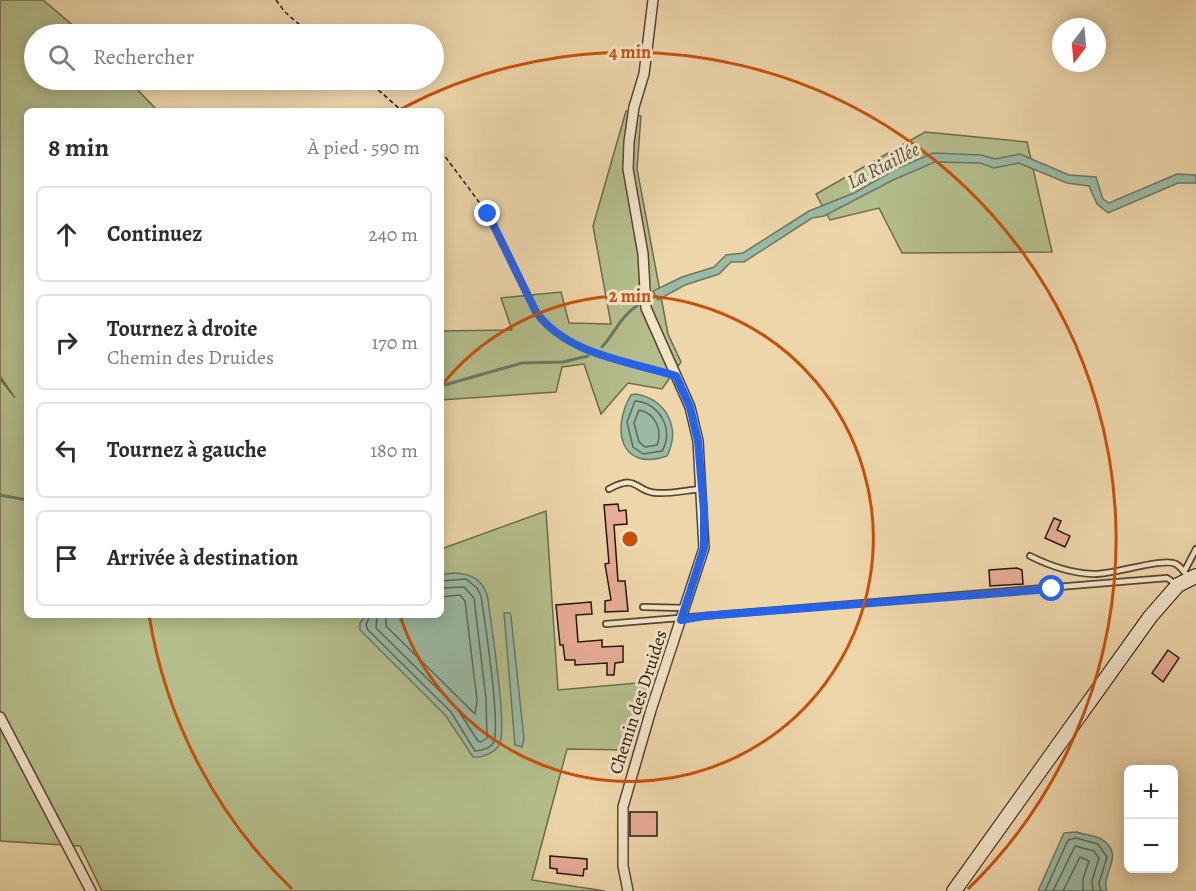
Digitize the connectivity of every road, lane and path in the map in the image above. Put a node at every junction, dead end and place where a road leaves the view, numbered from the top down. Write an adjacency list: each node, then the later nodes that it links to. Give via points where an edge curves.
1 (276, 0): 3 (path)
2 (653, 0): 7 (street, Chemin des Druides, via 628,169 643,254 646,308)
3 (299, 24)
4 (378, 90): 5 (path)
5 (399, 108)
6 (444, 155): 7 (path, via 488,214 546,326 562,338 611,358)
7 (676, 376): 9 (street, Chemin des Druides, via 690,407 698,441)
8 (609, 489): 9 (lane, via 632,482 657,493)
9 (702, 489): 14 (street, Chemin des Druides, via 704,548)
10 (1196, 549): 12 (lane)
11 (1029, 556): 12 (lane, via 1068,572 1095,574 1164,561 1176,564)
12 (1187, 578): 15 (lane); 20 (street, via 1150,617)
13 (643, 607): 14 (lane)
14 (685, 608): 15 (street, Chemin des Druides)
15 (681, 620): 16 (lane); 19 (street, Chemin des Druides, via 623,807 623,866)
16 (606, 624)
17 (0, 717): 18 (street)
18 (91, 891)
19 (628, 891)
20 (954, 891)

